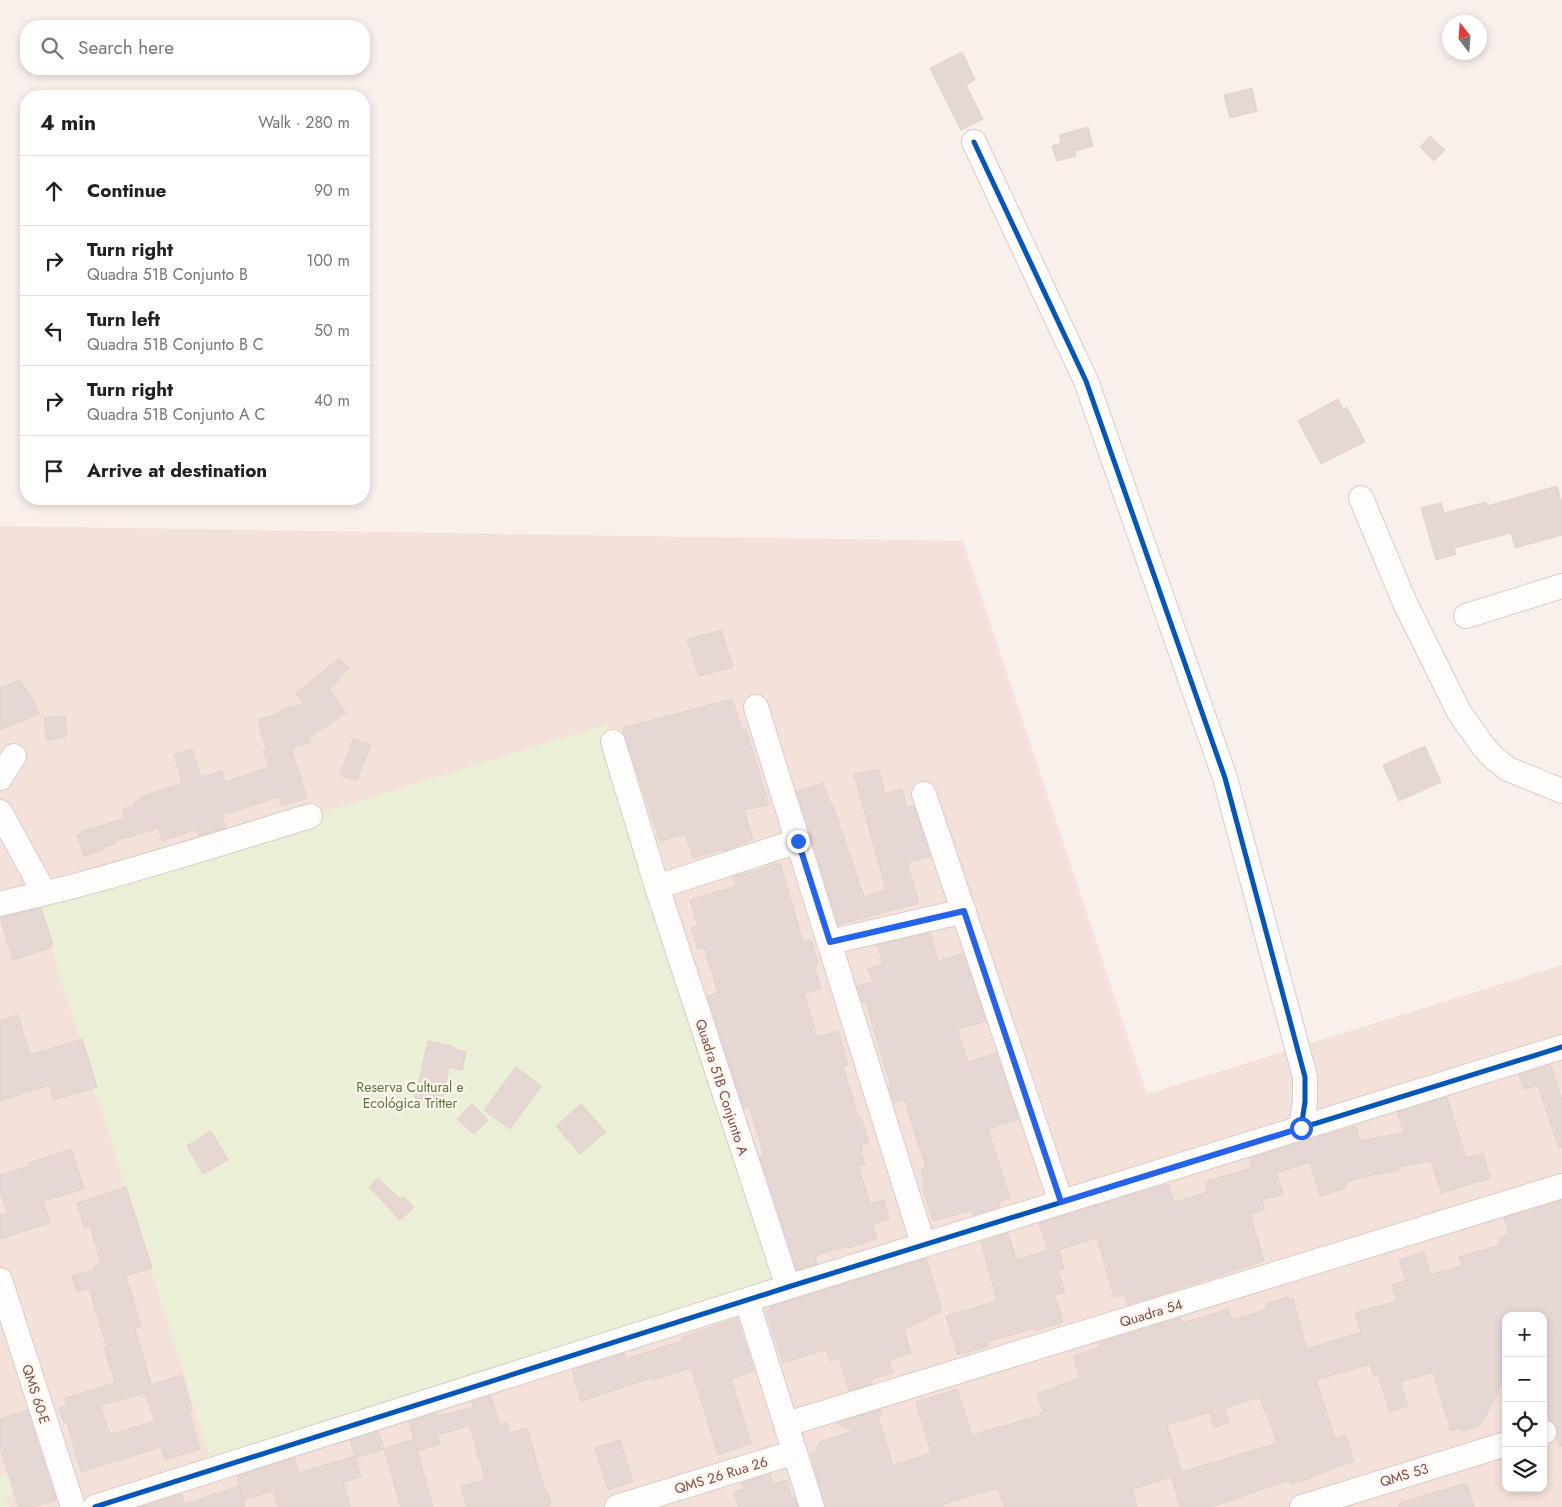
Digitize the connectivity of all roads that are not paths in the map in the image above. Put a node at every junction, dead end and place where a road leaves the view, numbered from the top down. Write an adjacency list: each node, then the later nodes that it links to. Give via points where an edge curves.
1 (974, 142): 20 (street, via 1086,380 1225,778 1305,1077)
2 (1361, 498): 9 (street, via 1405,603 1459,712 1483,746 1508,769)
3 (1562, 586): 4 (street)
4 (1466, 616)
5 (756, 707): 13 (street)
6 (612, 742): 14 (street, Quadra 51B Conjunto A)
7 (14, 756): 8 (street)
8 (0, 778)
9 (1562, 791)
10 (924, 794): 17 (street)
11 (0, 812): 15 (street)
12 (310, 816): 15 (street, via 76,886)
13 (798, 841): 14 (street); 18 (street)
14 (657, 886): 25 (street, Quadra 51B Conjunto A)
15 (44, 892): 16 (street)
16 (0, 904)
17 (964, 911): 18 (street); 22 (street)
18 (830, 942): 23 (street)
19 (1562, 1047): 20 (street)
20 (1301, 1128): 22 (street)
21 (1562, 1186): 27 (street, Quadra 54)
22 (1061, 1202): 23 (street)
23 (923, 1244): 25 (street)
24 (0, 1280): 30 (street, QMS 60-E)
25 (788, 1287): 26 (street)
26 (747, 1301): 27 (street); 31 (street)
27 (787, 1424): 29 (street)
28 (1502, 1445): 34 (street, QMS 53)
29 (795, 1452): 32 (street, QMS 26 Rua 26); 33 (street)
30 (73, 1507)
31 (95, 1507)
32 (617, 1507)
33 (812, 1507)
34 (1302, 1507)

